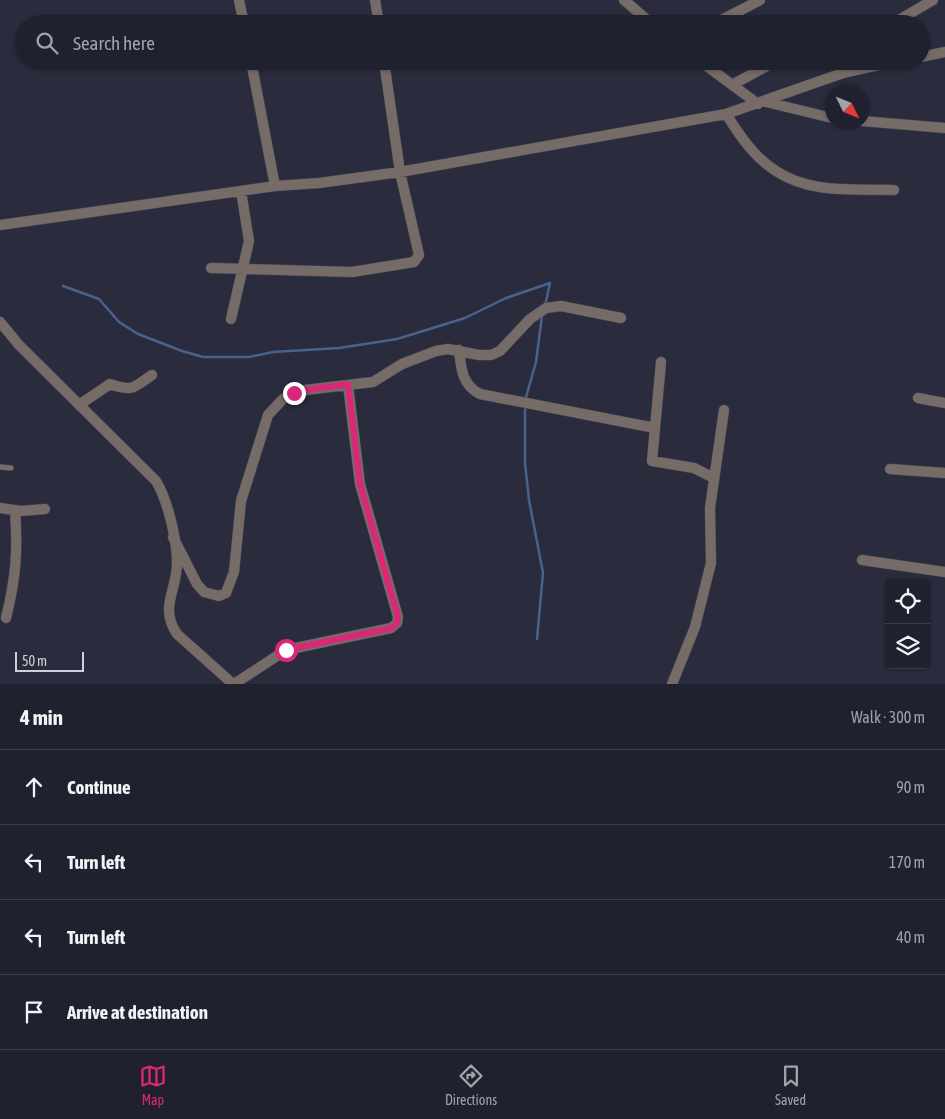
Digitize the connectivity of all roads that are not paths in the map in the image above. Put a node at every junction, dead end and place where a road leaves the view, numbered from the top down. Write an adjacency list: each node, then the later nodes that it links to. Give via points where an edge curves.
1 (239, 0): 6 (street)
2 (375, 0): 7 (street)
3 (624, 0): 8 (street)
4 (760, 0): 9 (street)
5 (933, 0): 10 (street)
6 (242, 15)
7 (378, 15)
8 (642, 15)
9 (731, 15)
10 (907, 15)
11 (945, 52): 12 (street)
12 (930, 54)
13 (253, 70): 25 (street)
14 (385, 70): 24 (street)
15 (712, 70): 18 (street)
16 (760, 70): 18 (street)
17 (856, 70): 19 (street)
18 (732, 85): 19 (street)
19 (761, 103): 20 (street); 21 (street)
20 (726, 114): 24 (street); 26 (street, via 762,160 794,181 823,189)
21 (825, 117)
22 (870, 122): 23 (street)
23 (945, 128)
24 (400, 172): 25 (street); 30 (street, via 419,255 414,262 352,272)
25 (275, 186): 27 (street)
26 (894, 190)
27 (241, 191): 28 (street); 30 (street, via 249,241)
28 (0, 225)
29 (211, 268): 30 (street)
30 (243, 268): 32 (street)
31 (621, 318): 34 (street, via 554,306 538,312 500,351 479,355)
32 (232, 319)
33 (0, 322): 40 (street)
34 (460, 350): 37 (street, via 424,354 373,382); 42 (street, via 462,374 473,391 480,394)
35 (660, 362): 42 (street)
36 (152, 375): 40 (street, via 130,389 110,384)
37 (348, 384): 51 (street, via 294,393 283,399 268,415 241,501 234,572 226,593 219,596 204,592 196,584); 55 (street, via 360,484 398,617 397,623 392,628 286,650)
38 (918, 398): 39 (street)
39 (945, 403)
40 (80, 405): 51 (street, via 156,481 165,499)
41 (724, 410): 47 (street)
42 (655, 428): 47 (street, via 652,462 694,468)
43 (0, 467): 44 (lane)
44 (11, 468)
45 (890, 468): 46 (street)
46 (945, 473)
47 (714, 478): 56 (street, via 710,508 711,564 695,627)
48 (0, 508): 50 (street)
49 (45, 509): 50 (street)
50 (15, 510): 54 (street, via 17,560 15,584)
51 (173, 538): 55 (street, via 177,565 168,608 171,626)
52 (862, 560): 53 (street)
53 (945, 572)
54 (6, 618)
55 (233, 684)
56 (672, 684)

